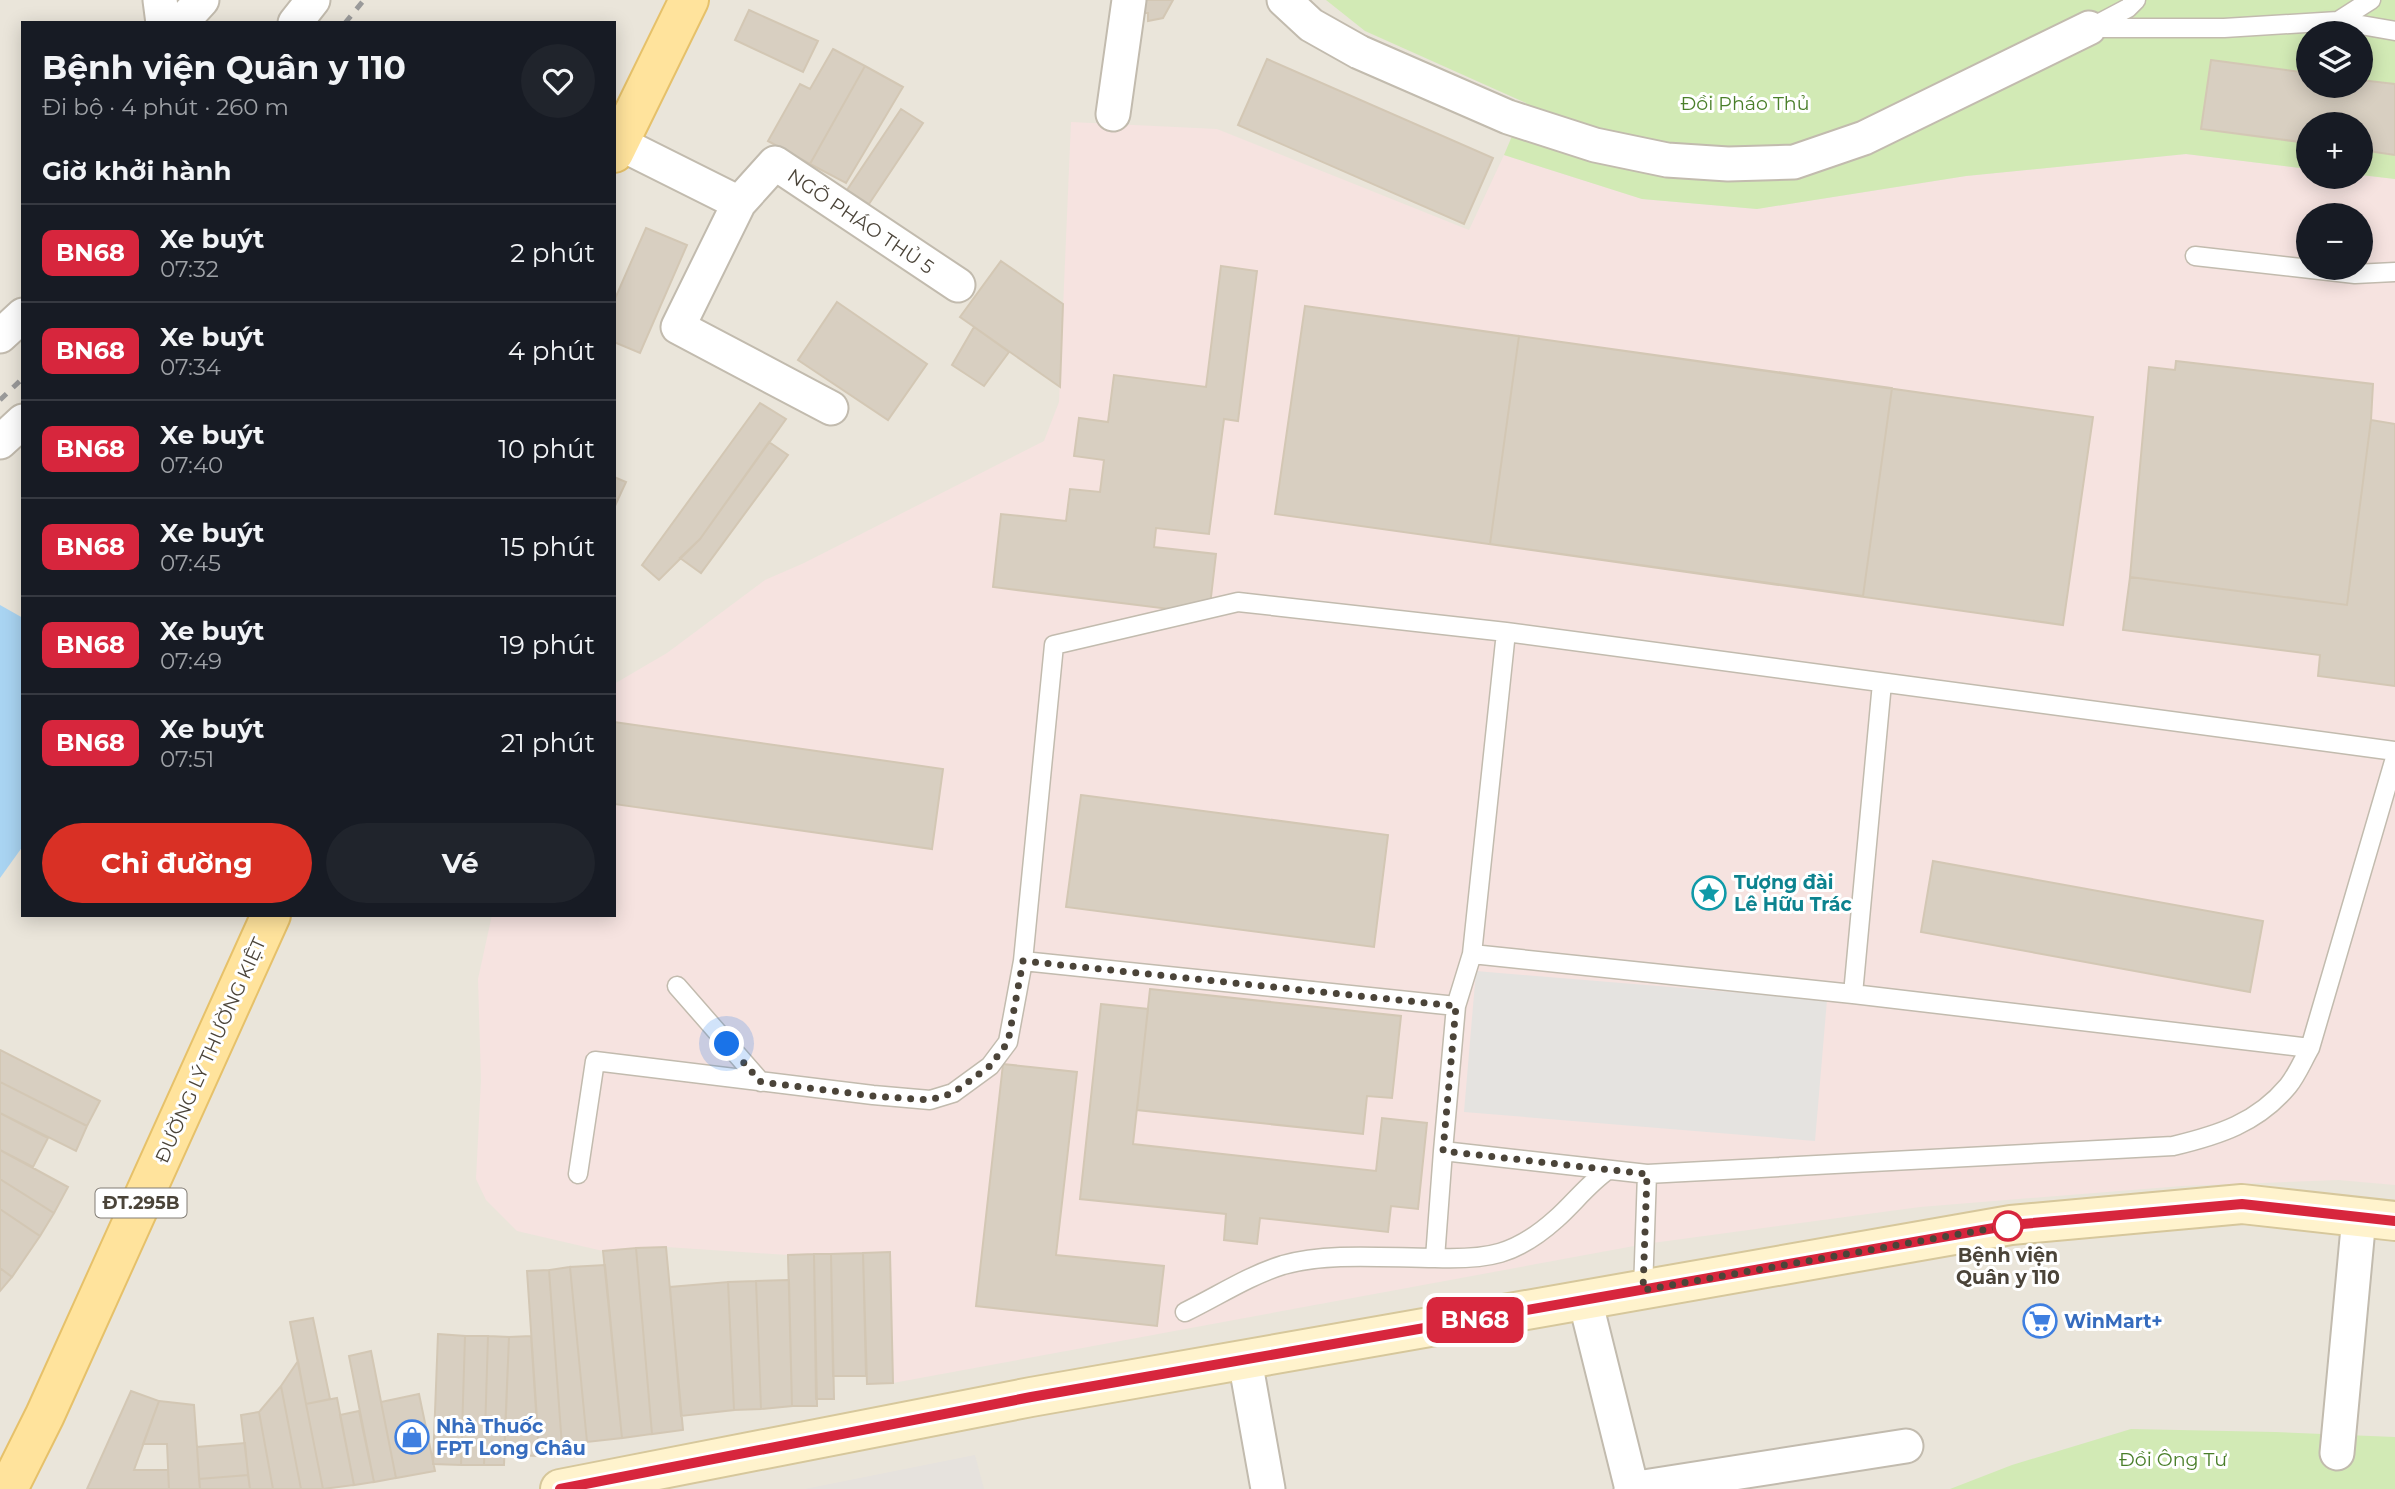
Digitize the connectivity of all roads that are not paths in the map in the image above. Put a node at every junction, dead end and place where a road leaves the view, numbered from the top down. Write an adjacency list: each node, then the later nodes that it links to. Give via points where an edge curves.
1 (160, 0): 9 (street)
2 (202, 0): 10 (street)
3 (313, 0): 11 (street)
4 (689, 0): 18 (main road)
5 (1129, 0): 17 (street)
6 (1284, 0): 15 (street, via 1311,25 1359,52 1508,117 1595,145 1667,160 1728,164 1794,162 1864,138)
7 (2136, 0): 15 (lane)
8 (2371, 0): 12 (lane)
9 (163, 21)
10 (183, 21)
11 (297, 21)
12 (2338, 21)
13 (2296, 24): 15 (lane)
14 (2373, 28): 16 (lane)
15 (2089, 29)
16 (2395, 32)
17 (1114, 114)
18 (617, 148): 19 (street)
19 (739, 203): 22 (street, NGÕ PHÁO THỦ 5, via 775,163); 25 (street, NGÕ PHÁO THỦ 5, via 678,327)
20 (2195, 256): 21 (lane, via 2355,274)
21 (2395, 272)
22 (958, 285)
23 (21, 317): 24 (street)
24 (0, 336)
25 (831, 408)
26 (21, 423): 27 (street)
27 (0, 442)
28 (1506, 632): 29 (lane); 33 (lane); 34 (lane, via 1238,603 1054,645)
29 (1882, 683): 30 (lane); 36 (lane)
30 (2395, 751)
31 (2395, 758): 38 (lane)
32 (270, 917): 52 (main road, ĐƯỜNG LÝ THƯỜNG KIỆT / ĐT.295B)
33 (1472, 954): 36 (lane); 37 (lane)
34 (1023, 961): 37 (lane); 39 (lane, via 1008,1042 990,1066 953,1093 930,1100)
35 (677, 986): 39 (lane)
36 (1853, 994): 38 (lane)
37 (1456, 1006): 40 (lane)
38 (2310, 1048): 43 (lane, via 2289,1085 2261,1113 2218,1135 2173,1146)
39 (761, 1082): 42 (lane, via 595,1061)
40 (1443, 1151): 41 (lane); 45 (lane)
41 (1608, 1170): 43 (lane); 45 (lane, via 1519,1247 1473,1260)
42 (578, 1174)
43 (1647, 1174): 46 (lane)
44 (2377, 1219): 46 (main road, via 2242,1204 2011,1225); 51 (street)
45 (1435, 1258): 48 (lane, via 1286,1265 1244,1280)
46 (1643, 1290): 47 (main road)
47 (1585, 1300): 49 (main road); 55 (street)
48 (1185, 1312)
49 (1245, 1360): 53 (main road); 54 (street)
50 (1906, 1446): 55 (street)
51 (2337, 1453)
52 (13, 1486)
53 (560, 1489)
54 (1268, 1489)
55 (1631, 1489)

